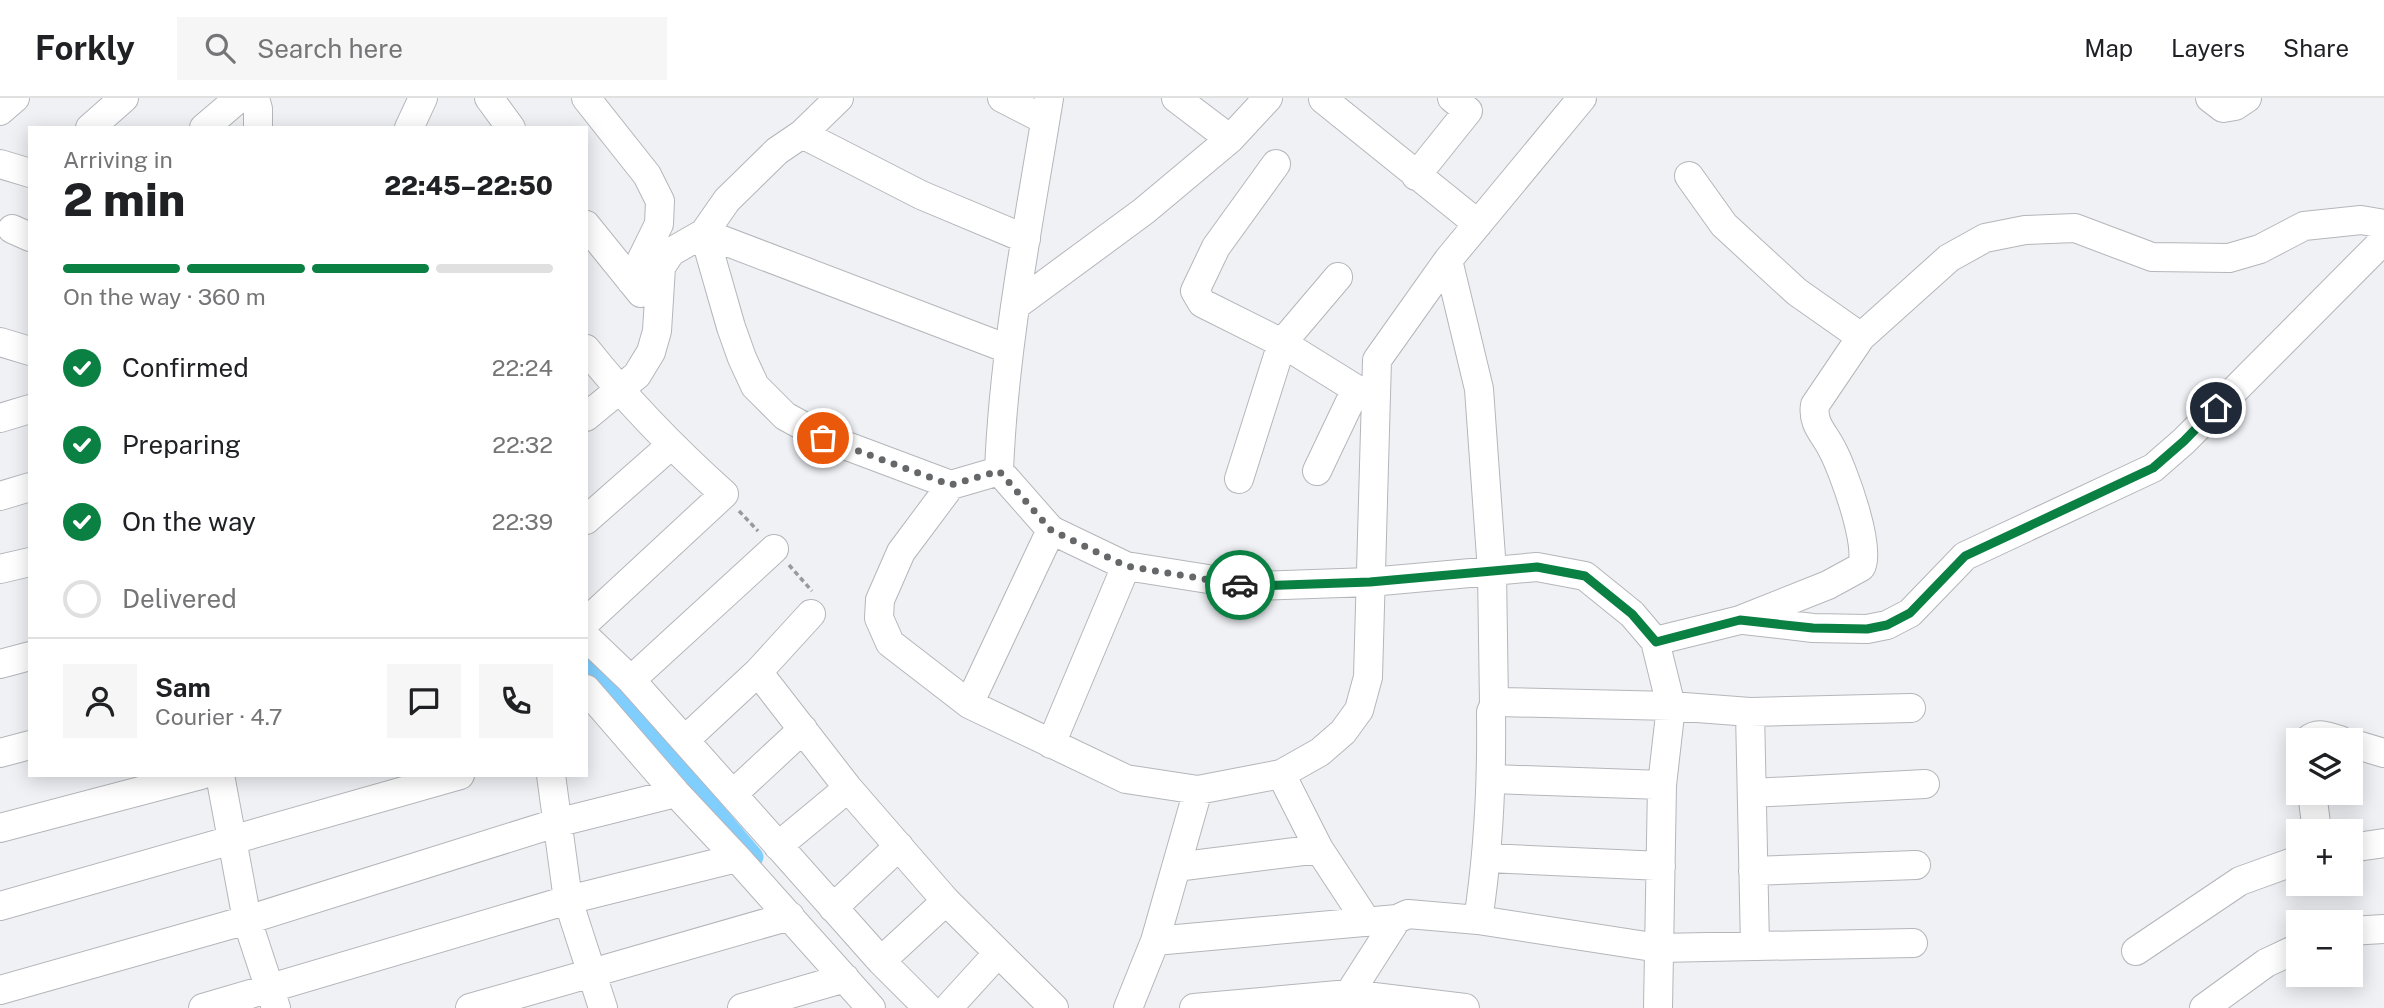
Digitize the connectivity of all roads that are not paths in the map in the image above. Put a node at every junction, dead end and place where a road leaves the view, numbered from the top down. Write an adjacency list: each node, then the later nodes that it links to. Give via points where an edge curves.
1 (15, 98): 18 (street)
2 (124, 98): 19 (street)
3 (239, 98): 20 (street)
4 (255, 98): 21 (street)
5 (422, 98): 22 (street)
6 (489, 98): 23 (street)
7 (586, 98): 39 (street, via 646,175 660,201 659,224)
8 (839, 98): 24 (street)
9 (1002, 98): 17 (street)
10 (1176, 98): 25 (street)
11 (1268, 98): 25 (street)
12 (1452, 98): 29 (street, via 1468,111)
13 (1582, 98): 32 (street)
14 (2210, 98): 15 (street, via 2227,108)
15 (2247, 98)
16 (1323, 99): 29 (street)
17 (1047, 109): 35 (street)
18 (0, 111)
19 (92, 126)
20 (206, 126)
21 (258, 126)
22 (410, 126)
23 (510, 126)
24 (802, 134): 34 (street, via 777,151 727,200); 35 (street, via 921,195)
25 (1230, 139): 40 (street, via 1144,211)
26 (0, 164): 28 (street)
27 (1276, 164): 44 (street, via 1216,247 1195,291 1202,303)
28 (28, 172)
29 (1416, 176): 32 (street)
30 (1689, 176): 42 (street, via 1724,225 1797,292)
31 (2384, 223): 42 (street, via 2361,219 2305,226 2260,249 2229,258 2152,257 2075,228 2003,233 1949,258)
32 (1478, 224): 37 (street)
33 (588, 227): 39 (street)
34 (704, 233): 41 (street, via 676,248 664,261); 45 (street); 57 (street, via 755,386 785,415 823,438)
35 (1026, 239): 40 (street)
36 (2384, 240): 70 (street, via 2153,468 1965,556 1910,613 1867,629)
37 (1448, 260): 49 (street, via 1377,360); 66 (street, via 1479,389)
38 (1338, 277): 44 (street)
39 (631, 281): 41 (street)
40 (1015, 306): 45 (street)
41 (657, 310): 48 (street, via 651,352 637,375)
42 (1861, 337): 70 (street, via 1821,394 1813,414 1854,503 1863,563 1828,585)
43 (0, 342): 46 (street)
44 (1282, 343): 49 (street); 56 (street)
45 (1008, 349): 54 (street)
46 (28, 350)
47 (588, 352): 48 (street)
48 (618, 390): 51 (street); 53 (street)
49 (1366, 392): 55 (street); 67 (street)
50 (28, 410): 52 (street)
51 (588, 415)
52 (0, 418)
53 (670, 446): 60 (street); 69 (street, via 724,494)
54 (999, 471): 57 (street); 61 (street)
55 (1317, 471)
56 (1239, 479)
57 (951, 485): 78 (street, via 901,552 880,600 878,618 890,643)
58 (28, 488): 59 (street)
59 (0, 496)
60 (588, 518)
61 (1051, 530): 64 (street); 78 (street)
62 (774, 549): 76 (street)
63 (28, 562): 65 (street)
64 (1126, 566): 67 (street, via 1252,586); 85 (street)
65 (0, 569)
66 (1492, 571): 67 (street); 72 (street, via 1537,567 1585,576 1632,614); 79 (street)
67 (1370, 582): 90 (street, via 1368,677 1359,710 1320,752)
68 (811, 614): 75 (street)
69 (588, 620)
70 (1740, 620): 72 (street)
71 (588, 639): 76 (street)
72 (1656, 642): 80 (street)
73 (28, 657): 74 (street)
74 (0, 664)
75 (758, 672): 83 (street); 84 (street)
76 (631, 680): 84 (street)
77 (588, 691): 100 (street)
78 (969, 704): 85 (street)
79 (1494, 705): 80 (street); 95 (street)
80 (1671, 706): 82 (street); 96 (street)
81 (1911, 708): 82 (street)
82 (1750, 712): 101 (street)
83 (803, 729): 98 (street); 102 (street)
84 (685, 740): 102 (street)
85 (1051, 744): 99 (street, via 1126,779)
86 (28, 746): 88 (street)
87 (2363, 747): 89 (street)
88 (0, 753)
89 (2384, 753)
90 (1281, 774): 99 (street); 110 (street)
91 (193, 777): 104 (street)
92 (220, 777): 105 (street)
93 (453, 777): 105 (street)
94 (551, 777): 103 (street)
95 (1492, 779): 96 (street); 112 (street)
96 (1662, 785): 115 (street)
97 (1925, 785): 101 (street)
98 (848, 788): 107 (street); 108 (street)
99 (1198, 790): 116 (street)
100 (676, 793): 103 (street); 111 (street)
101 (1752, 793): 117 (street)
102 (733, 794): 107 (street)
103 (556, 823): 118 (street); 124 (street)
104 (0, 828)
105 (233, 840): 120 (street); 124 (street)
106 (2384, 843): 109 (street)
107 (778, 846): 121 (street)
108 (899, 846): 119 (street); 121 (street)
109 (2363, 846)
110 (1319, 849): 116 (street); 126 (street)
111 (737, 858): 118 (street); 122 (street)
112 (1488, 858): 115 (street); 125 (street)
113 (2286, 864): 133 (street, via 2240,881)
114 (1916, 865): 117 (street)
115 (1661, 866): 132 (street)
116 (1176, 867): 129 (street)
117 (1753, 871): 131 (street)
118 (568, 900): 137 (street); 140 (street)
119 (946, 901): 134 (street); 136 (street)
120 (0, 906)
121 (834, 908): 136 (street)
122 (790, 916): 137 (street); 138 (street)
123 (1396, 919): 125 (street, via 1408,914); 126 (street); 141 (street)
124 (247, 920): 139 (street); 140 (street)
125 (1478, 920): 132 (street)
126 (1367, 922): 129 (street)
127 (2384, 929): 128 (street)
128 (2363, 931)
129 (1155, 941): 150 (street)
130 (1913, 943): 131 (street)
131 (1755, 946): 132 (street)
132 (1659, 948): 153 (street)
133 (2136, 951)
134 (998, 953): 148 (street); 149 (street)
135 (2286, 954): 154 (street)
136 (881, 961): 147 (street)
137 (592, 973): 143 (street); 144 (street)
138 (845, 978): 145 (street); 146 (street)
139 (0, 990)
140 (273, 999): 142 (street)
141 (1344, 1001): 151 (street); 152 (street)
142 (203, 1008)
143 (470, 1008)
144 (603, 1008)
145 (742, 1008)
146 (871, 1008)
147 (928, 1008)
148 (947, 1008)
149 (1054, 1008)
150 (1128, 1008)
151 (1194, 1008)
152 (1465, 1008)
153 (1658, 1008)
154 (2204, 1008)

